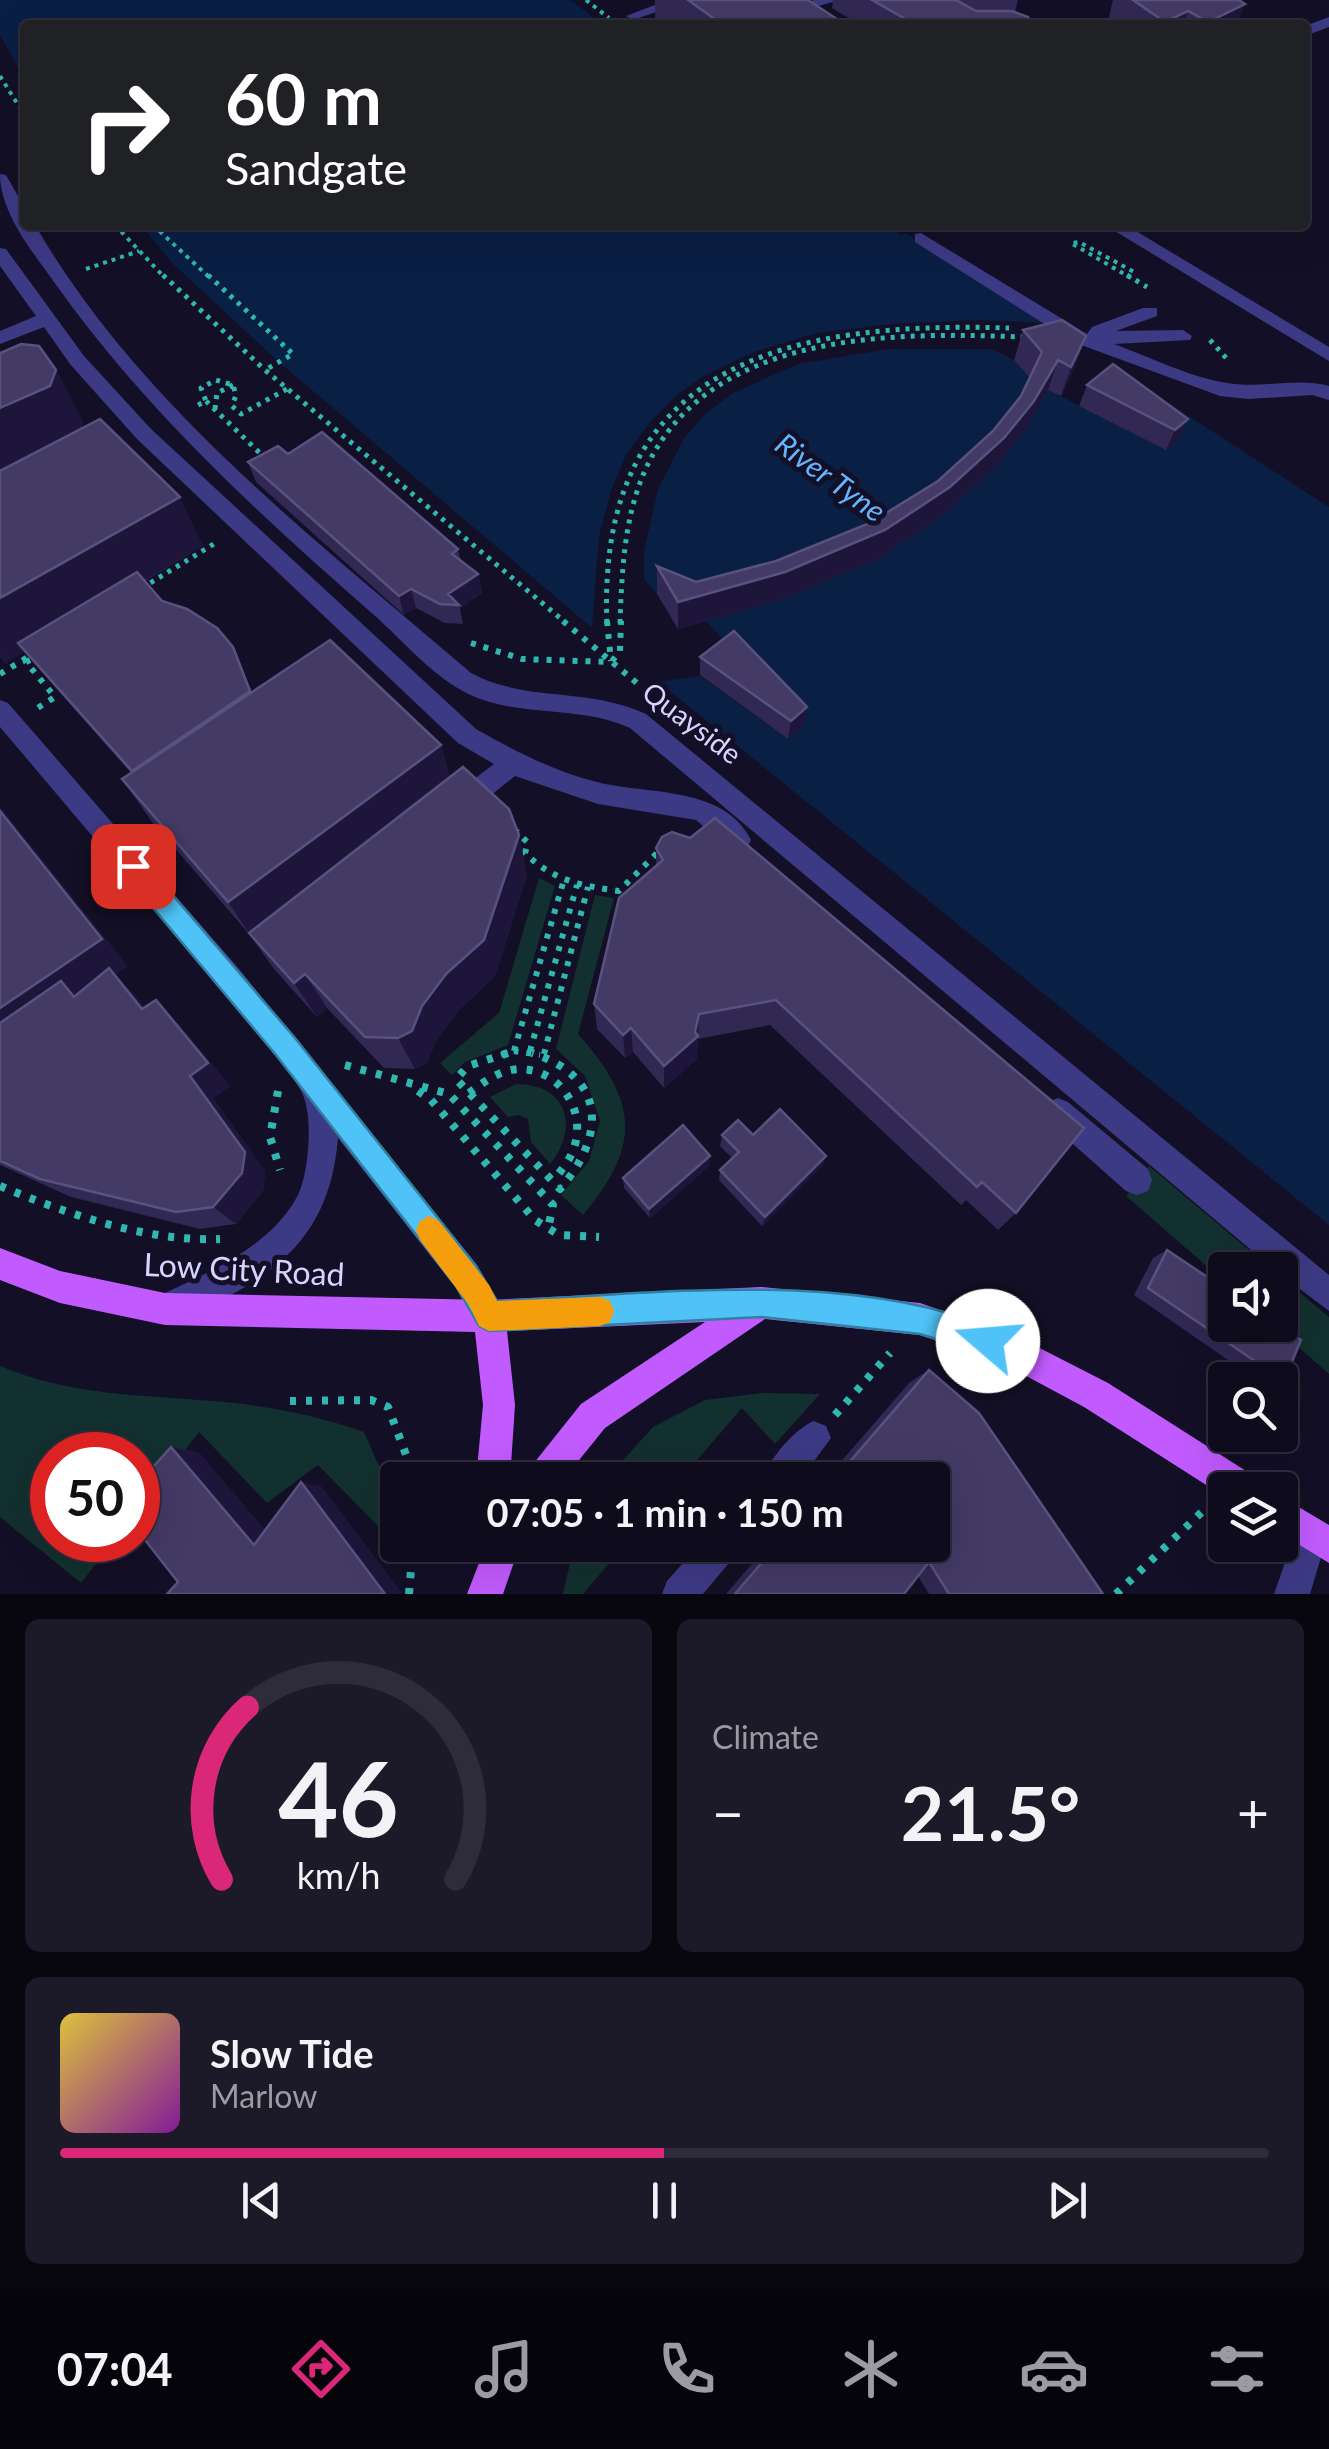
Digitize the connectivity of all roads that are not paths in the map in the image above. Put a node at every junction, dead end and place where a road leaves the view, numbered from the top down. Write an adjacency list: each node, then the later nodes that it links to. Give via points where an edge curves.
1 (683, 0): 4 (street)
2 (836, 7): 3 (street)
3 (798, 14)
4 (632, 16)
5 (0, 180): 6 (street, Quayside)
6 (20, 213)
7 (30, 230): 26 (street, Quayside, via 66,289 176,417 478,690 523,702 593,703 648,728)
8 (1122, 230): 16 (street)
9 (920, 238): 15 (street)
10 (0, 253): 12 (street)
11 (1150, 312): 15 (street)
12 (46, 319): 14 (street); 19 (street, via 68,364 136,438 243,527 444,718)
13 (1183, 336): 15 (street)
14 (0, 338)
15 (1077, 339): 17 (street, via 1220,389)
16 (1329, 354)
17 (1329, 393)
18 (6, 717): 22 (street)
19 (514, 764): 20 (street); 21 (street, via 598,792 702,810)
20 (431, 827)
21 (759, 857)
22 (317, 1090): 28 (street, via 325,1128 322,1171 290,1233 254,1266); 29 (street, via 466,1276)
23 (1032, 1090): 24 (street)
24 (1138, 1180)
25 (0, 1264): 28 (main road, Low City Road, via 60,1287)
26 (1329, 1294)
27 (761, 1303): 29 (main road); 32 (main road, via 593,1416); 34 (main road, via 920,1319 1011,1350 1096,1394)
28 (165, 1309): 29 (main road, Low City Road)
29 (489, 1316): 31 (main road, via 500,1405)
30 (814, 1438): 33 (street)
31 (495, 1462)
32 (556, 1462)
33 (793, 1462)
34 (1217, 1472)
35 (1298, 1525): 36 (main road)
36 (1320, 1540): 42 (street)
37 (487, 1562): 40 (main road)
38 (496, 1562): 40 (main road)
39 (707, 1562): 41 (street)
40 (484, 1594)
41 (680, 1594)
42 (1292, 1594)

